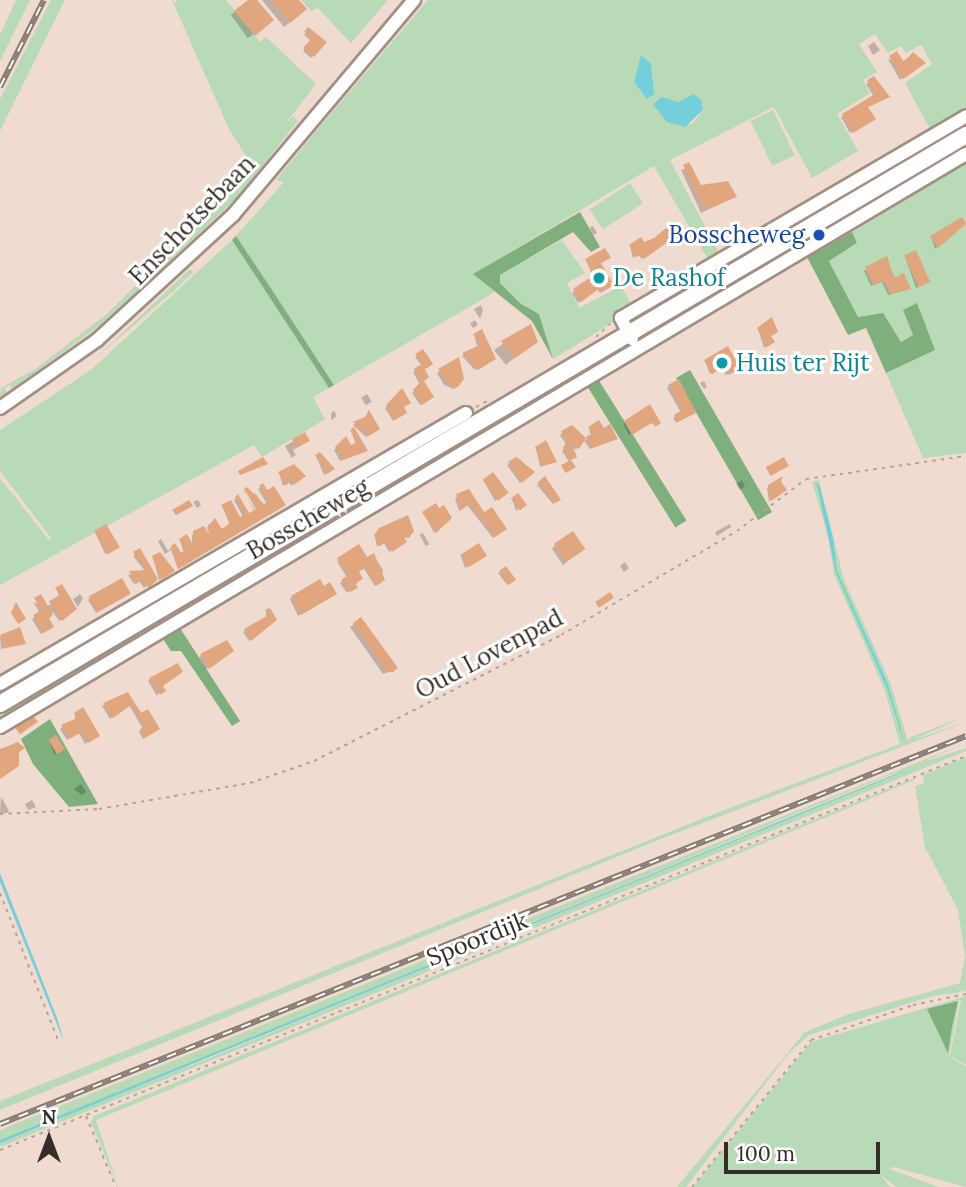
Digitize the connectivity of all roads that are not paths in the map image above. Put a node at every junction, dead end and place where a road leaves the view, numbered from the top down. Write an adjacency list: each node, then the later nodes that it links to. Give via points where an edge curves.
1 (414, 0): 7 (street, Enschotsebaan, via 233,215 97,340)
2 (966, 116): 5 (street, via 621,318)
3 (966, 135): 5 (main road, Bosscheweg)
4 (966, 154): 6 (street, Bosscheweg)
5 (628, 333): 6 (street); 9 (main road, Bosscheweg)
6 (637, 348): 12 (street, Bosscheweg)
7 (0, 408)
8 (466, 413): 9 (street, Bosscheweg)
9 (372, 477): 10 (street, Bosscheweg); 11 (main road, Bosscheweg)
10 (0, 684)
11 (0, 704)
12 (0, 727)

